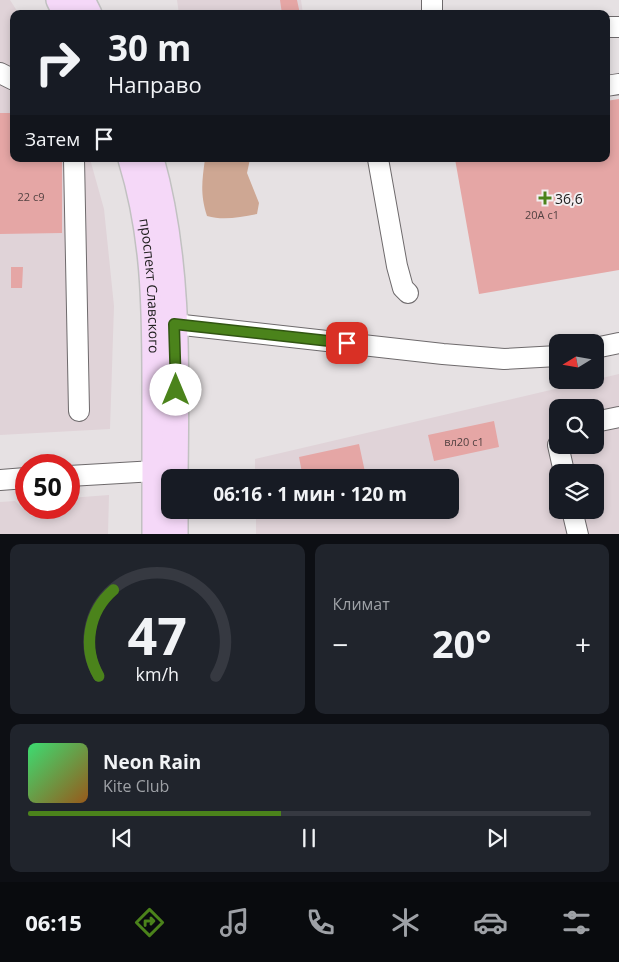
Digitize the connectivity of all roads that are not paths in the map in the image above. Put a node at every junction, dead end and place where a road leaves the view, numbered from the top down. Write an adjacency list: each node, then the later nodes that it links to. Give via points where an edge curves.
1 (59, 0): 2 (main road)
2 (82, 7)
3 (74, 162): 12 (street)
4 (132, 162): 15 (main road, проспект Славского, via 149,237)
5 (152, 162): 8 (main road, проспект Славского, via 167,233)
6 (379, 162): 7 (street, via 397,266)
7 (408, 294)
8 (174, 324): 11 (street, via 452,355 504,359); 16 (main road, проспект Славского, via 176,355)
9 (619, 343): 10 (street)
10 (604, 346)
11 (549, 356)
12 (79, 410)
13 (619, 417): 14 (street)
14 (604, 420)
15 (165, 469)
16 (165, 469)
17 (161, 474): 18 (street)
18 (80, 476)
19 (15, 479): 20 (street)
20 (0, 480)
21 (161, 498): 24 (main road, проспект Славского)
22 (175, 519): 25 (main road)
23 (574, 519): 26 (street)
24 (155, 534)
25 (175, 534)
26 (578, 534)

